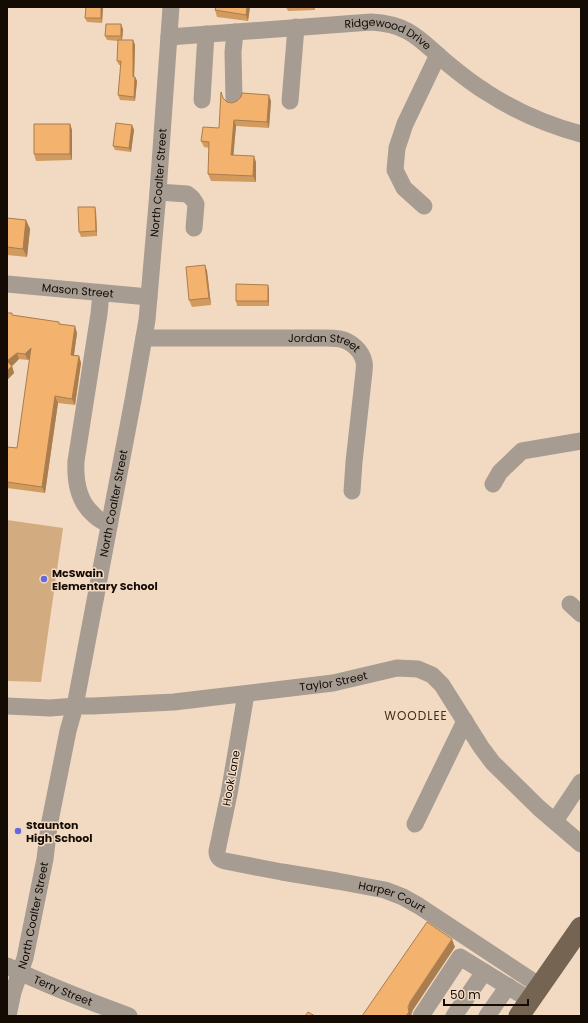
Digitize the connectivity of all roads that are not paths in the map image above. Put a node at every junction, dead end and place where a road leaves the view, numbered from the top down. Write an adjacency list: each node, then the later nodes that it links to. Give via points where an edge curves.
1 (171, 7): 5 (street, North Coalter Street)
2 (296, 28): 3 (street, Ridgewood Drive); 6 (street, Ridgewood Drive, via 386,23 413,34); 9 (street)
3 (235, 32): 4 (street, Ridgewood Drive); 7 (street)
4 (206, 34): 5 (street, Ridgewood Drive); 8 (street)
5 (169, 37): 11 (street, North Coalter Street)
6 (438, 55): 10 (street, Ridgewood Drive, via 497,99 532,117); 12 (street, via 405,124 397,148 395,170 404,188)
7 (234, 99)
8 (202, 100)
9 (290, 101)
10 (581, 134)
11 (158, 192): 13 (street, via 187,194 192,198 196,204); 16 (street, North Coalter Street)
12 (424, 206)
13 (194, 228)
14 (7, 284): 15 (street, Mason Street)
15 (101, 293): 16 (street, Mason Street); 21 (street, via 77,455 76,481 86,506 94,516)
16 (149, 297): 17 (street, North Coalter Street)
17 (144, 338): 20 (street, Jordan Street, via 324,338 342,339 353,345 362,357 364,372); 21 (street, North Coalter Street)
18 (581, 440): 19 (street, via 522,451 500,472)
19 (492, 484)
20 (352, 491)
21 (109, 525): 24 (street, North Coalter Street)
22 (246, 694): 24 (street, Taylor Street, via 174,702); 25 (street, Taylor Street, via 333,684 397,668 414,668 428,672 438,680); 30 (street, Hook Lane, via 217,851 218,857)
23 (7, 706): 24 (street, Taylor Street)
24 (75, 706): 32 (street, North Coalter Street, via 49,826 25,958)
25 (465, 721): 27 (street, Taylor Street, via 494,763); 28 (street)
26 (581, 782): 27 (street)
27 (555, 821): 29 (street, Taylor Street)
28 (415, 824)
29 (581, 844)
30 (222, 860): 35 (street, Harper Court, via 385,890 403,897 419,906)
31 (581, 927): 35 (main road)
32 (13, 969): 36 (street, North Coalter Street, via 13,992); 37 (street, Terry Street)
33 (484, 972): 34 (street); 38 (street, via 460,957); 39 (street)
34 (508, 986): 35 (street); 40 (street)
35 (530, 1001)
36 (8, 1016)
37 (129, 1016)
38 (421, 1016)
39 (454, 1016)
40 (487, 1016)

